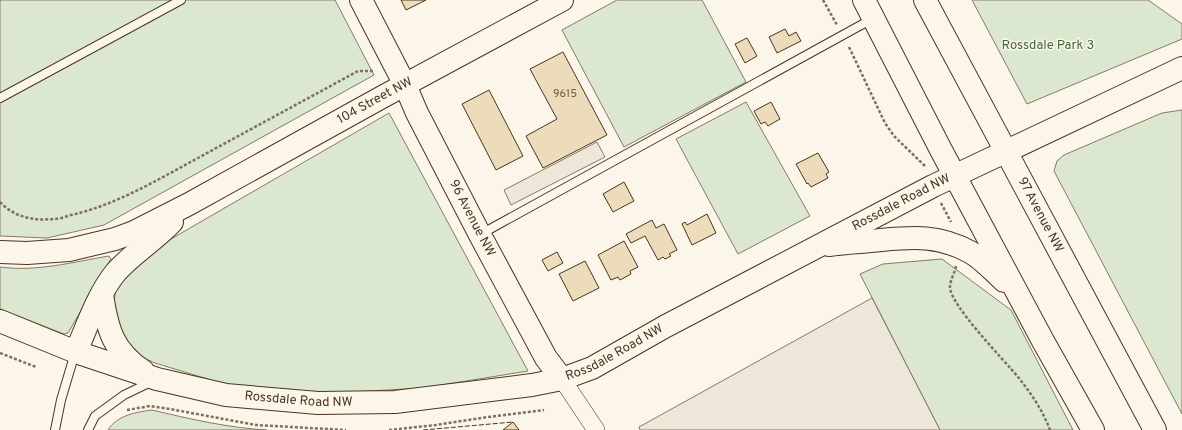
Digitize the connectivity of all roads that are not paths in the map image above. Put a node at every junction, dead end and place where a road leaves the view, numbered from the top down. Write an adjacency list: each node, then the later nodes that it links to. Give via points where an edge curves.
1 (181, 0): 8 (lane)
2 (361, 0): 7 (main road, 96 Avenue NW)
3 (562, 0): 7 (main road, 104 Street NW)
4 (925, 0): 9 (main road, 97 Avenue NW)
5 (868, 9): 10 (main road); 12 (lane, via 843,36)
6 (1182, 68): 9 (main road, Rossdale Road NW)
7 (405, 85): 11 (main road, 104 Street NW); 12 (main road, 96 Avenue NW)
8 (0, 98)
9 (1006, 151): 10 (main road, Rossdale Road NW); 25 (main road, 97 Avenue NW)
10 (955, 176): 13 (main road, Rossdale Road NW); 16 (main road)
11 (189, 204): 14 (main road, via 134,232 95,244 51,252); 15 (main road, via 163,232 126,262)
12 (480, 235): 19 (main road, 96 Avenue NW, via 546,358)
13 (818, 246): 16 (main road, via 911,237 941,240 970,252 983,261); 19 (main road, Rossdale Road NW, via 592,368)
14 (0, 252)
15 (102, 294): 18 (main road); 20 (main road, via 105,318 115,343 135,365)
16 (1020, 297): 24 (main road)
17 (0, 321): 18 (main road, Rossdale Road NW)
18 (76, 352): 20 (main road, Rossdale Road NW); 21 (lane, via 61,400)
19 (562, 379): 20 (main road, Rossdale Road NW, via 395,402 318,403 226,395); 23 (street, 96 Avenue NW)
20 (157, 380): 22 (lane, via 124,395 95,416)
21 (55, 430)
22 (88, 430)
23 (596, 430)
24 (1093, 430)
25 (1155, 430)

